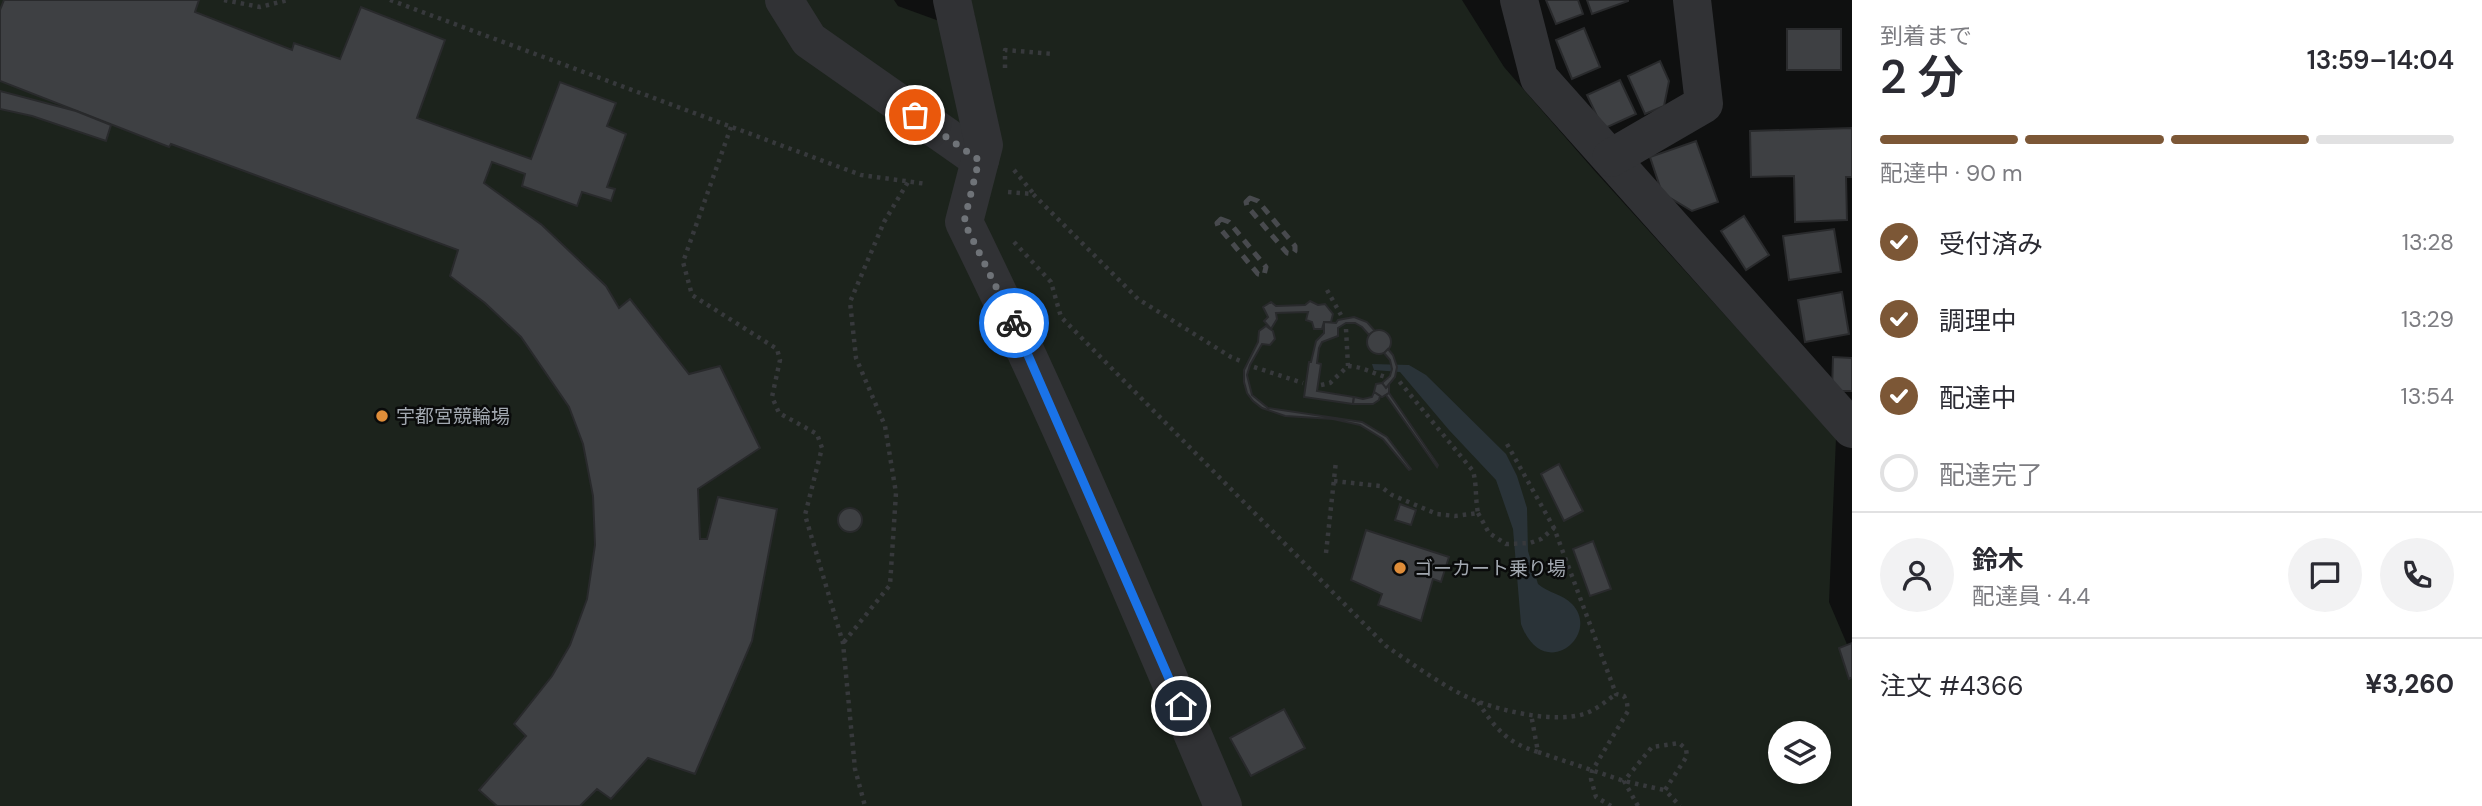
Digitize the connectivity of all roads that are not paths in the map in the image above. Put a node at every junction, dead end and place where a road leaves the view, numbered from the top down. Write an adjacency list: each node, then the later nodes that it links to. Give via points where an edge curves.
1 (784, 0): 6 (street, via 808,40)
2 (952, 0): 6 (street, via 984,145)
3 (1519, 0): 5 (street, via 1539,78)
4 (1692, 0): 5 (street, via 1704,104)
5 (1611, 158): 7 (street)
6 (979, 160): 8 (street, via 964,222 1029,356)
7 (1852, 429)
8 (1223, 806)

